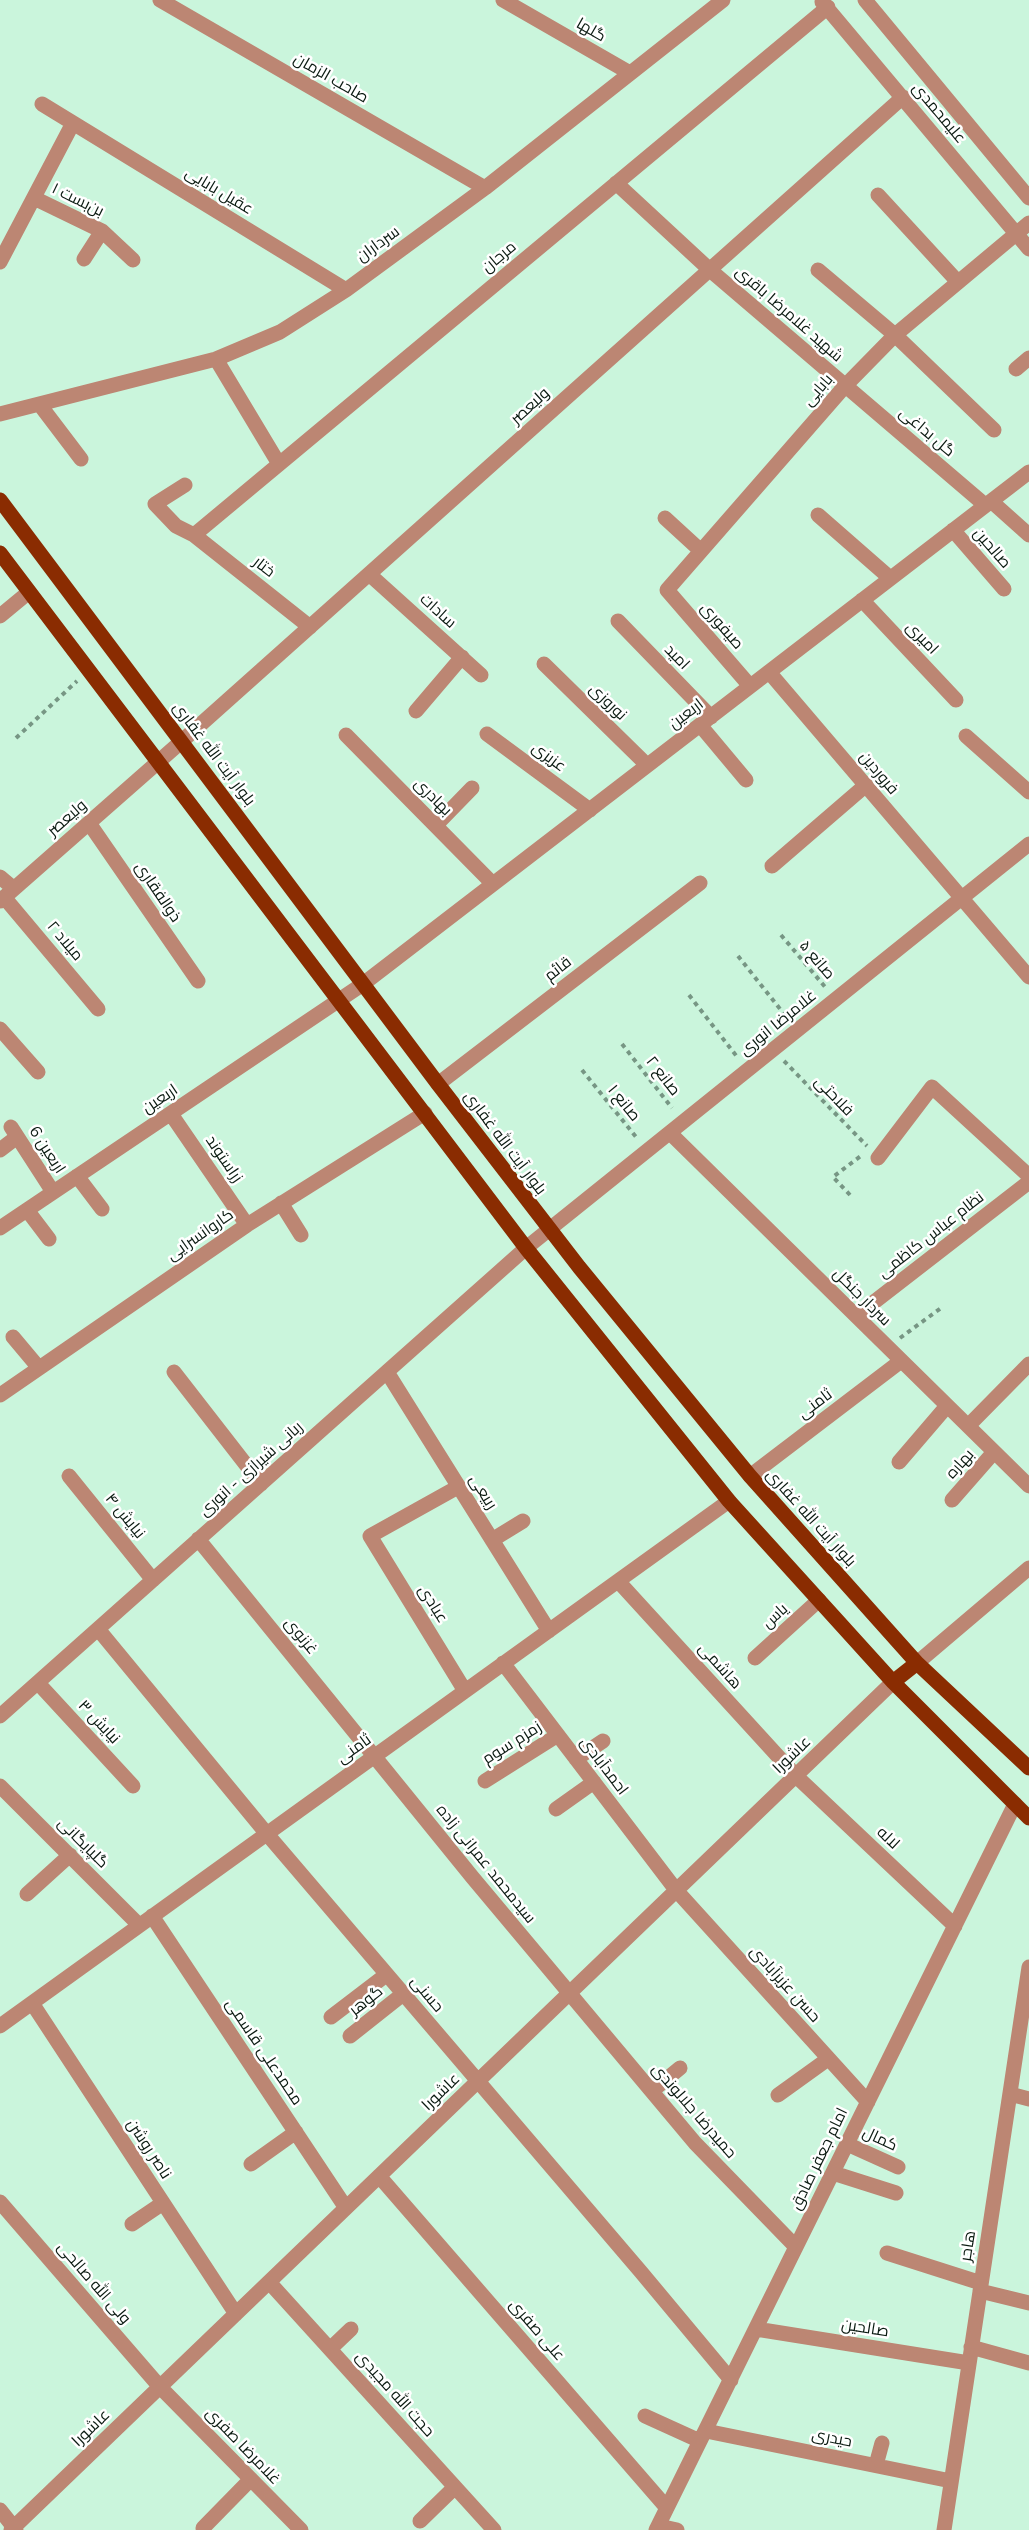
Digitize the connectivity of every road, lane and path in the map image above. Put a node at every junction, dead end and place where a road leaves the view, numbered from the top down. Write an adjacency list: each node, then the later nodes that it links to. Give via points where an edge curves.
1 (160, 0): 11 (street, صاحب الزمان)
2 (503, 0): 6 (street, گلها)
3 (723, 0): 6 (street, سرداران)
4 (865, 0): 14 (street, علیمحمدی)
5 (824, 3): 7 (street, علیمحمدی); 10 (street, مرجان)
6 (630, 73): 11 (street, سرداران)
7 (903, 97): 17 (street, علیمحمدی); 22 (street, ولیعصر)
8 (42, 104): 9 (street, عقیل بابایی)
9 (73, 123): 13 (street); 25 (street, عقیل بابایی)
10 (615, 183): 22 (street, شهید غلامرضا باقری); 35 (street, مرجان)
11 (485, 188): 25 (street, سرداران)
12 (878, 195): 24 (street)
13 (34, 198): 16 (street, بن‌بست ۱); 19 (street)
14 (1029, 198)
15 (1029, 223): 17 (street, بابایی)
16 (102, 231): 20 (street); 21 (street, بن‌بست ۱)
17 (1016, 233): 18 (street, علیمحمدی); 24 (street, بابایی)
18 (1029, 249)
19 (0, 259)
20 (84, 259)
21 (133, 260)
22 (710, 270): 30 (street, شهید غلامرضا باقری); 47 (street, ولیعصر)
23 (818, 270): 26 (street)
24 (958, 282): 26 (street, بابایی)
25 (346, 290): 28 (street, سرداران, via 280,332)
26 (895, 335): 30 (street, بابایی); 33 (street)
27 (1029, 358): 29 (street)
28 (216, 359): 31 (street, سرداران); 35 (street)
29 (1016, 369)
30 (845, 386): 39 (street, گل بداغی); 45 (street, بابایی)
31 (40, 405): 32 (street, سرداران); 34 (street)
32 (0, 414)
33 (994, 430)
34 (81, 459)
35 (279, 464): 43 (street, مرجان)
36 (1029, 472): 39 (street, اربعین)
37 (186, 484): 43 (street, ختار, via 155,504 176,526)
38 (0, 500): 69 (main road, بلوار آیت الله غفاری)
39 (988, 503): 42 (street, اربعین); 44 (street, گل بداغی)
40 (818, 515): 48 (street)
41 (665, 518): 45 (street)
42 (953, 530): 48 (street, اربعین); 50 (street, صالحین)
43 (194, 535): 55 (street, ختار)
44 (1029, 536)
45 (701, 552): 49 (street, بابایی)
46 (0, 554): 51 (main road)
47 (369, 574): 55 (street, ولیعصر); 56 (street, سادات)
48 (890, 578): 52 (street, اربعین)
49 (668, 590): 61 (street, صیفوری)
50 (1004, 590)
51 (29, 592): 53 (street); 58 (main road)
52 (862, 600): 59 (street, اربعین); 62 (street, امیری)
53 (0, 616)
54 (618, 621): 64 (street, امید)
55 (310, 627): 69 (street, ولیعصر)
56 (462, 657): 60 (street, سادات); 63 (street)
57 (544, 664): 71 (street, نوروزی)
58 (88, 670): 68 (path); 70 (main road)
59 (769, 672): 61 (street, اربعین); 73 (street, فروردین)
60 (482, 675)
61 (750, 686): 64 (street, اربعین)
62 (956, 700)
63 (416, 711)
64 (706, 721): 71 (street, اربعین); 72 (street, امید)
65 (487, 734): 76 (street, عزیزی)
66 (346, 735): 78 (street, بهادری)
67 (966, 736): 75 (street)
68 (16, 738)
69 (182, 741): 70 (street, ولیعصر); 90 (main road, بلوار آیت الله غفاری)
70 (158, 762): 77 (street, ولیعصر); 92 (main road)
71 (647, 765): 76 (street, اربعین)
72 (746, 780)
73 (866, 785): 80 (street); 85 (street, فروردین)
74 (472, 788): 78 (street)
75 (1029, 792)
76 (590, 810): 83 (street, اربعین)
77 (89, 823): 84 (street, ولیعصر); 89 (street, ذوالفقاری)
78 (435, 825): 83 (street, بهادری)
79 (1029, 844): 85 (street, غلامرضا انوری)
80 (772, 866)
81 (0, 876): 84 (street, میلاد ۲)
82 (700, 883): 102 (street, قائم)
83 (493, 884): 90 (street, اربعین)
84 (6, 895): 94 (street, میلاد ۲)
85 (961, 899): 88 (street, فروردین); 93 (street, غلامرضا انوری)
86 (781, 935): 93 (path, صانع ۵)
87 (738, 956): 96 (path)
88 (1029, 977)
89 (198, 981)
90 (363, 984): 92 (street, اربعین); 102 (main road, بلوار آیت الله غفاری)
91 (689, 994): 100 (path)
92 (340, 1000): 103 (main road); 104 (street, اربعین)
93 (836, 1000): 96 (street, غلامرضا انوری)
94 (98, 1009)
95 (0, 1029): 101 (street)
96 (797, 1031): 98 (street, غلامرضا انوری)
97 (622, 1044): 105 (path, صانع ۲)
98 (773, 1050): 100 (street, غلامرضا انوری); 109 (path, فلاحتی)
99 (582, 1070): 108 (path, صانع ۱)
100 (748, 1071): 105 (street, غلامرضا انوری)
101 (38, 1072)
102 (438, 1084): 120 (main road, بلوار آیت الله غفاری)
103 (425, 1113): 115 (street, کاروانسرایی); 123 (main road)
104 (171, 1114): 110 (street, اربعین); 118 (street, زراستوند)
105 (684, 1123): 106 (street, غلامرضا انوری)
106 (670, 1133): 108 (street, غلامرضا انوری); 125 (street, سردار جنگل)
107 (0, 1150): 113 (street, اربعین 6, via 14,1132)
108 (648, 1152): 120 (street, غلامرضا انوری)
109 (874, 1154): 111 (street, via 932,1087); 114 (path, via 833,1177)
110 (77, 1176): 113 (street, اربعین); 116 (street)
111 (1029, 1176)
112 (1029, 1182): 125 (street, نظام عباس کاظمی)
113 (53, 1192): 117 (street, اربعین)
114 (850, 1195)
115 (281, 1203): 118 (street, کاروانسرایی); 121 (street)
116 (102, 1209)
117 (27, 1210): 119 (street, اربعین); 122 (street)
118 (247, 1225): 130 (street, کاروانسرایی)
119 (0, 1228)
120 (550, 1230): 123 (street, غلامرضا انوری); 139 (main road, بلوار آیت الله غفاری)
121 (301, 1235)
122 (49, 1239)
123 (526, 1248): 132 (street, ربانی شیرازی - انوری); 144 (main road)
124 (941, 1308): 127 (path)
125 (856, 1316): 127 (street, سردار جنگل)
126 (13, 1337): 130 (street)
127 (888, 1347): 128 (street, سردار جنگل)
128 (902, 1361): 134 (street, سردار جنگل); 139 (street, ثامنی)
129 (1029, 1364): 135 (street)
130 (39, 1368): 133 (street, کاروانسرایی)
131 (174, 1372): 140 (street)
132 (387, 1372): 140 (street, ربانی شیرازی - انوری); 142 (street, ربیعی)
133 (0, 1395)
134 (947, 1406): 135 (street, سردار جنگل); 137 (street)
135 (968, 1426): 136 (street, سردار جنگل)
136 (994, 1452): 141 (street, سردار جنگل); 143 (street, بهاره)
137 (899, 1462)
138 (69, 1476): 149 (street, نیایش ۴)
139 (750, 1476): 156 (main road, بلوار آیت الله غفاری)
140 (261, 1484): 146 (street, ربانی شیرازی - انوری)
141 (1029, 1486)
142 (458, 1487): 147 (street, ربیعی); 159 (street, عبادی, via 370,1536)
143 (952, 1500)
144 (729, 1501): 150 (street, ثامنی); 151 (main road)
145 (522, 1521): 147 (street)
146 (198, 1539): 149 (street, ربانی شیرازی - انوری); 163 (street, غزنوی)
147 (492, 1540): 153 (street, ربیعی)
148 (1029, 1568): 156 (street)
149 (153, 1580): 152 (street, ربانی شیرازی - انوری)
150 (618, 1581): 153 (street, ثامنی); 166 (street, هاشمی)
151 (819, 1600): 154 (street, یاس); 157 (main road)
152 (98, 1629): 158 (street, ربانی شیرازی - انوری); 174 (street, حسنی)
153 (549, 1630): 155 (street, ثامنی)
154 (755, 1658)
155 (503, 1663): 159 (street, ثامنی); 161 (street, احمدآبادی)
156 (917, 1663): 157 (main road); 165 (main road, بلوار آیت الله غفاری)
157 (893, 1682): 166 (street, عاشورا); 171 (main road)
158 (38, 1683): 160 (street, ربانی شیرازی - انوری); 170 (street, نیایش ۳)
159 (465, 1691): 163 (street, ثامنی)
160 (0, 1716)
161 (558, 1735): 164 (street, احمدآبادی); 167 (street, زمزم سوم)
162 (603, 1741): 164 (street)
163 (375, 1756): 174 (street, ثامنی); 183 (street, سیدمحمد عمرانی زاده)
164 (576, 1759): 168 (street, احمدآبادی)
165 (1029, 1768)
166 (796, 1776): 176 (street, عاشورا); 180 (street, لاله)
167 (485, 1781)
168 (594, 1782): 172 (street); 176 (street, احمدآبادی)
169 (0, 1786): 175 (street, گلپایگانی)
170 (133, 1786)
171 (1015, 1804): 173 (main road); 180 (street, امام جعفر صادق)
172 (556, 1809)
173 (1029, 1818)
174 (267, 1834): 178 (street, ثامنی); 182 (street, حسنی)
175 (70, 1855): 177 (street); 179 (street, گلپایگانی)
176 (676, 1890): 183 (street, عاشورا); 190 (street, حسن عزیزآبادی)
177 (27, 1894)
178 (152, 1916): 179 (street, ثامنی); 198 (street, محمدعلی قاسمی)
179 (139, 1925): 185 (street, ثامنی)
180 (955, 1926): 197 (street, امام جعفر صادق)
181 (1029, 1967): 189 (street, هاجر)
182 (386, 1975): 184 (street, حسنی); 186 (street)
183 (570, 1993): 192 (street, عاشورا); 193 (street, حمیدرضا جلالوندی)
184 (403, 1994): 188 (street, گوهر); 192 (street, حسنی)
185 (32, 2003): 187 (street, ثامنی); 206 (street, ناصر روشن)
186 (331, 2017)
187 (0, 2026)
188 (350, 2036)
189 (1024, 2040): 194 (street, هاجر)
190 (828, 2059): 195 (street); 197 (street, حسن عزیزآبادی)
191 (680, 2068): 193 (street)
192 (477, 2082): 203 (street, عاشورا); 221 (street, حسنی)
193 (652, 2091): 209 (street, حمیدرضا جلالوندی, via 695,2143)
194 (1010, 2094): 196 (street); 212 (street, هاجر)
195 (778, 2095)
196 (1029, 2099)
197 (868, 2102): 199 (street, امام جعفر صادق)
198 (296, 2132): 200 (street); 207 (street, محمدعلی قاسمی)
199 (847, 2144): 201 (street, کمال); 202 (street, امام جعفر صادق)
200 (251, 2164)
201 (898, 2168)
202 (833, 2173): 204 (street); 209 (street, امام جعفر صادق)
203 (379, 2176): 207 (street, عاشورا); 230 (street, علی صفری)
204 (896, 2193)
205 (0, 2202): 222 (street, ولی الله صالحی)
206 (163, 2203): 208 (street); 214 (street, ناصر روشن)
207 (346, 2208): 211 (street, عاشورا)
208 (132, 2224)
209 (796, 2247): 216 (street, امام جعفر صادق)
210 (887, 2253): 212 (street)
211 (269, 2282): 214 (street, عاشورا); 218 (street, حجت الله مجیدی)
212 (980, 2287): 213 (street); 217 (street, هاجر)
213 (1029, 2303)
214 (236, 2314): 222 (street, عاشورا)
215 (351, 2329): 218 (street)
216 (756, 2329): 219 (street, صالحین); 221 (street, امام جعفر صادق)
217 (972, 2347): 219 (street, هاجر); 220 (street)
218 (330, 2349): 229 (street, حجت الله مجیدی)
219 (969, 2363): 228 (street, هاجر)
220 (1029, 2363)
221 (731, 2380): 224 (street, امام جعفر صادق)
222 (160, 2387): 227 (street, غلامرضا صفری); 235 (street, عاشورا)
223 (645, 2416): 224 (street, حیدری)
224 (703, 2436): 226 (street, حیدری); 230 (street, امام جعفر صادق)
225 (882, 2443): 226 (street)
226 (876, 2465): 228 (street, حیدری)
227 (251, 2479): 233 (street); 236 (street, غلامرضا صفری)
228 (951, 2481): 239 (street, هاجر)
229 (455, 2487): 232 (street); 237 (street, حجت الله مجیدی)
230 (668, 2508): 234 (street, امام جعفر صادق)
231 (0, 2510): 235 (street)
232 (420, 2521)
233 (203, 2528)
234 (658, 2528): 238 (street)
235 (14, 2529)
236 (299, 2530)
237 (494, 2530)
238 (677, 2530)
239 (944, 2530)

